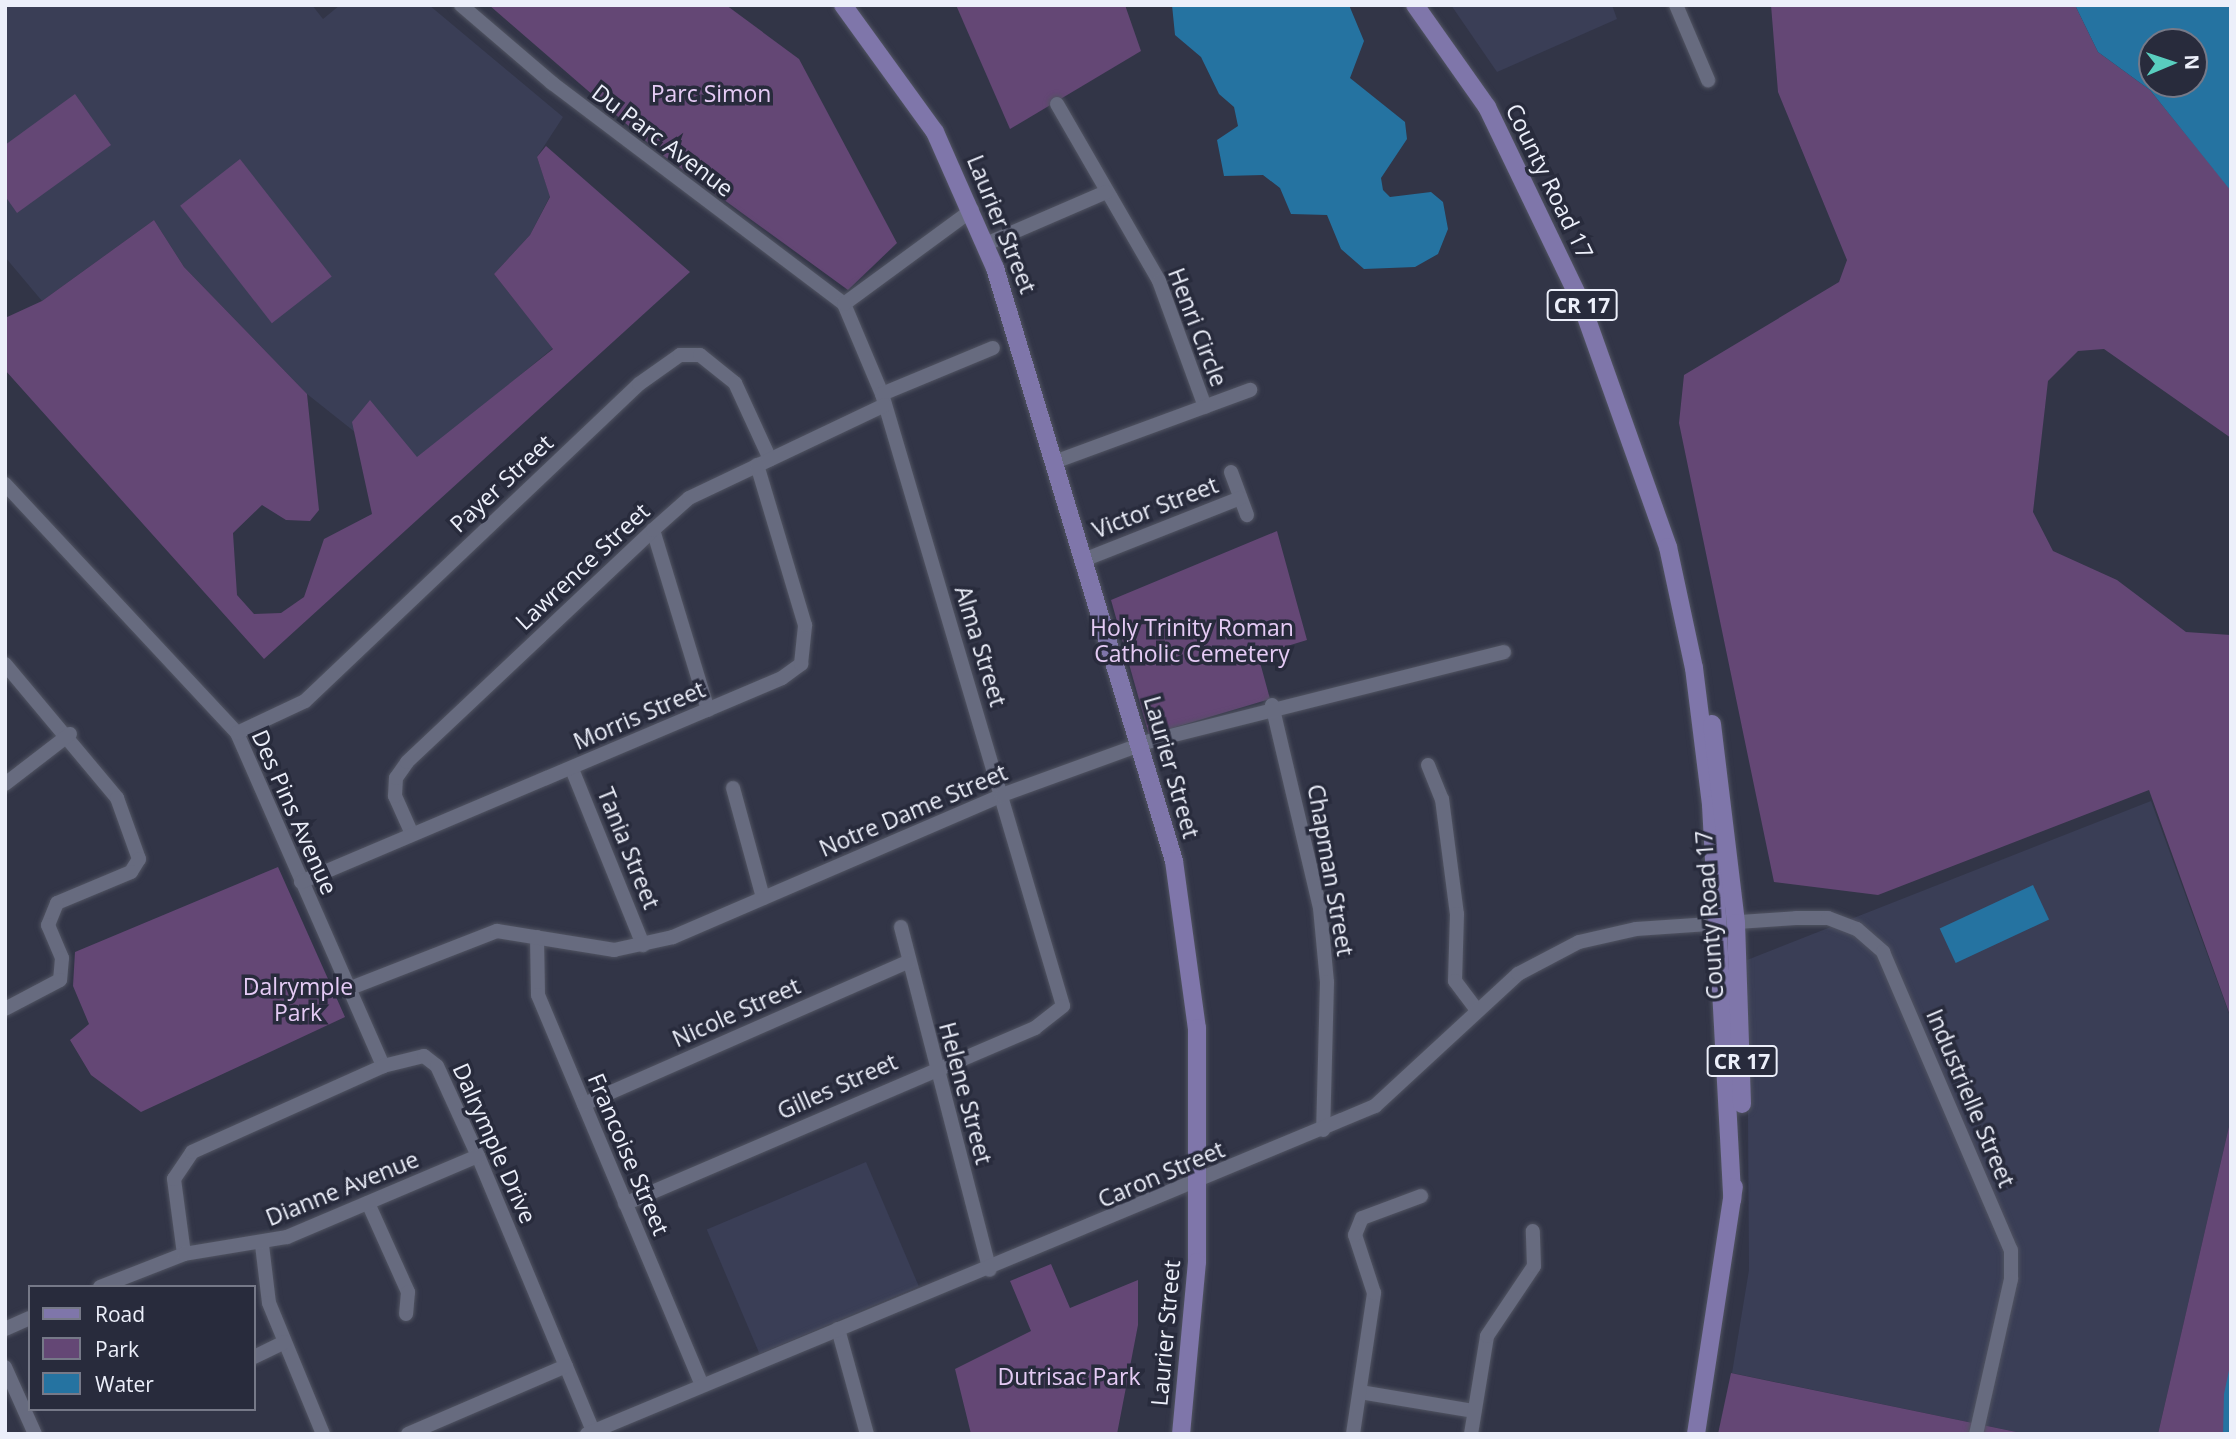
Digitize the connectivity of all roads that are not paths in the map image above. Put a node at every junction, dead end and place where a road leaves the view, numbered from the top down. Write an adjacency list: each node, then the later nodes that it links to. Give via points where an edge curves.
1 (461, 5): 10 (street, Du Parc Avenue, via 552,83)
2 (843, 5): 8 (main road, Laurier Street, via 926,117)
3 (1415, 5): 38 (main road, County Road 17 / CR 17, via 1487,107 1580,300 1668,547 1713,724)
4 (1676, 5): 5 (street)
5 (1708, 80)
6 (1057, 104): 7 (street, Henri Circle)
7 (1106, 192): 9 (street); 14 (street, Henri Circle, via 1159,281)
8 (972, 209): 9 (main road, Laurier Street); 10 (street)
9 (986, 244): 15 (main road, Laurier Street)
10 (844, 304): 13 (street, Alma Street)
11 (993, 348): 13 (street, Lawrence Street)
12 (1250, 390): 14 (street, Henri Circle)
13 (884, 400): 16 (street, Lawrence Street); 34 (street, Alma Street)
14 (1205, 407): 15 (street, Henri Circle)
15 (1057, 461): 22 (main road, Laurier Street)
16 (763, 462): 21 (street, Lawrence Street, via 689,498); 26 (street, Morris Street, via 807,646 801,664 782,678); 27 (street, Payer Street, via 735,383 700,355 680,355 639,384 305,701)
17 (1231, 472): 19 (street, Victor Street)
18 (5, 484): 27 (street, Des Pins Avenue)
19 (1240, 498): 20 (street, Victor Street); 22 (street, Victor Street)
20 (1247, 515)
21 (653, 530): 26 (street); 35 (street, Lawrence Street, via 407,762 396,778 395,796)
22 (1086, 559): 29 (main road, Laurier Street)
23 (1503, 652): 25 (street, Notre Dame Street)
24 (5, 664): 28 (street)
25 (1272, 705): 29 (street, Notre Dame Street); 50 (street, Chapman Street, via 1320,908)
26 (708, 710): 31 (street, Morris Street)
27 (237, 733): 36 (street, Des Pins Avenue)
28 (70, 734): 32 (street); 45 (street, via 117,798 139,859 131,872 57,904 48,925 62,958 60,981)
29 (1141, 744): 34 (street, Notre Dame Street); 52 (main road, Laurier Street, via 1185,916 1197,1028)
30 (1428, 765): 46 (street, via 1442,799 1457,914 1455,981)
31 (572, 769): 35 (street, Morris Street); 41 (street, Tania Street)
32 (5, 784)
33 (733, 788): 37 (street)
34 (1002, 795): 37 (street, Notre Dame Street); 44 (street, Alma Street)
35 (412, 834): 36 (street, Morris Street)
36 (301, 882): 43 (street, Des Pins Avenue)
37 (763, 898): 41 (street, Notre Dame Street)
38 (1728, 924): 46 (street, Caron Street, via 1636,929 1579,943 1518,974); 80 (main road, County Road 17 / CR 17, via 1742,1096 1732,1199); 81 (street, Industrielle Street, via 1828,918 1857,929 1883,952 2011,1250 2011,1279)
39 (901, 927): 42 (street, Helene Street)
40 (537, 937): 41 (street, Notre Dame Street, via 614,950); 43 (street, Notre Dame Street, via 497,931 473,937); 49 (street, Francoise Street, via 538,995)
41 (643, 944)
42 (908, 962): 48 (street, Helene Street); 49 (street, Nicole Street)
43 (348, 989): 47 (street, Des Pins Avenue)
44 (1063, 1006): 48 (street, Gilles Street, via 1035,1028)
45 (5, 1009)
46 (1476, 1009): 50 (street, Caron Street, via 1389,1097)
47 (383, 1066): 51 (street, Dalrymple Drive, via 424,1056 437,1066); 58 (street, Dalrymple Drive, via 192,1152 174,1179)
48 (936, 1068): 55 (street, Gilles Street); 59 (street, Helene Street)
49 (584, 1104): 55 (street, Francoise Street)
50 (1323, 1130): 52 (street, Caron Street)
51 (478, 1156): 54 (street, Dianne Avenue); 67 (street, Dalrymple Drive)
52 (1198, 1182): 59 (street, Caron Street); 77 (main road, Laurier Street)
53 (1421, 1196): 70 (street, via 1362,1218 1355,1235 1374,1293)
54 (368, 1203): 57 (street, Dianne Avenue); 61 (street, via 408,1293)
55 (625, 1204): 69 (street, Francoise Street)
56 (1533, 1231): 71 (street, via 1534,1266 1487,1336)
57 (262, 1245): 58 (street, Dianne Avenue); 65 (street, via 268,1304)
58 (184, 1254): 60 (street, Dianne Avenue)
59 (990, 1270): 64 (street, Caron Street)
60 (105, 1285)
61 (406, 1314)
62 (28, 1319): 63 (street)
63 (5, 1329)
64 (838, 1329): 69 (street, Caron Street); 76 (street)
65 (285, 1342): 66 (street); 74 (street)
66 (256, 1356)
67 (566, 1366): 72 (street, Dalrymple Drive); 75 (street)
68 (5, 1367): 73 (street)
69 (702, 1385): 72 (street, Caron Street)
70 (1360, 1392): 71 (street); 78 (street)
71 (1474, 1411): 79 (street)
72 (590, 1432)
73 (35, 1434)
74 (323, 1434)
75 (408, 1434)
76 (867, 1434)
77 (1181, 1434)
78 (1353, 1434)
79 (1471, 1434)
80 (1696, 1434)
81 (1976, 1434)

